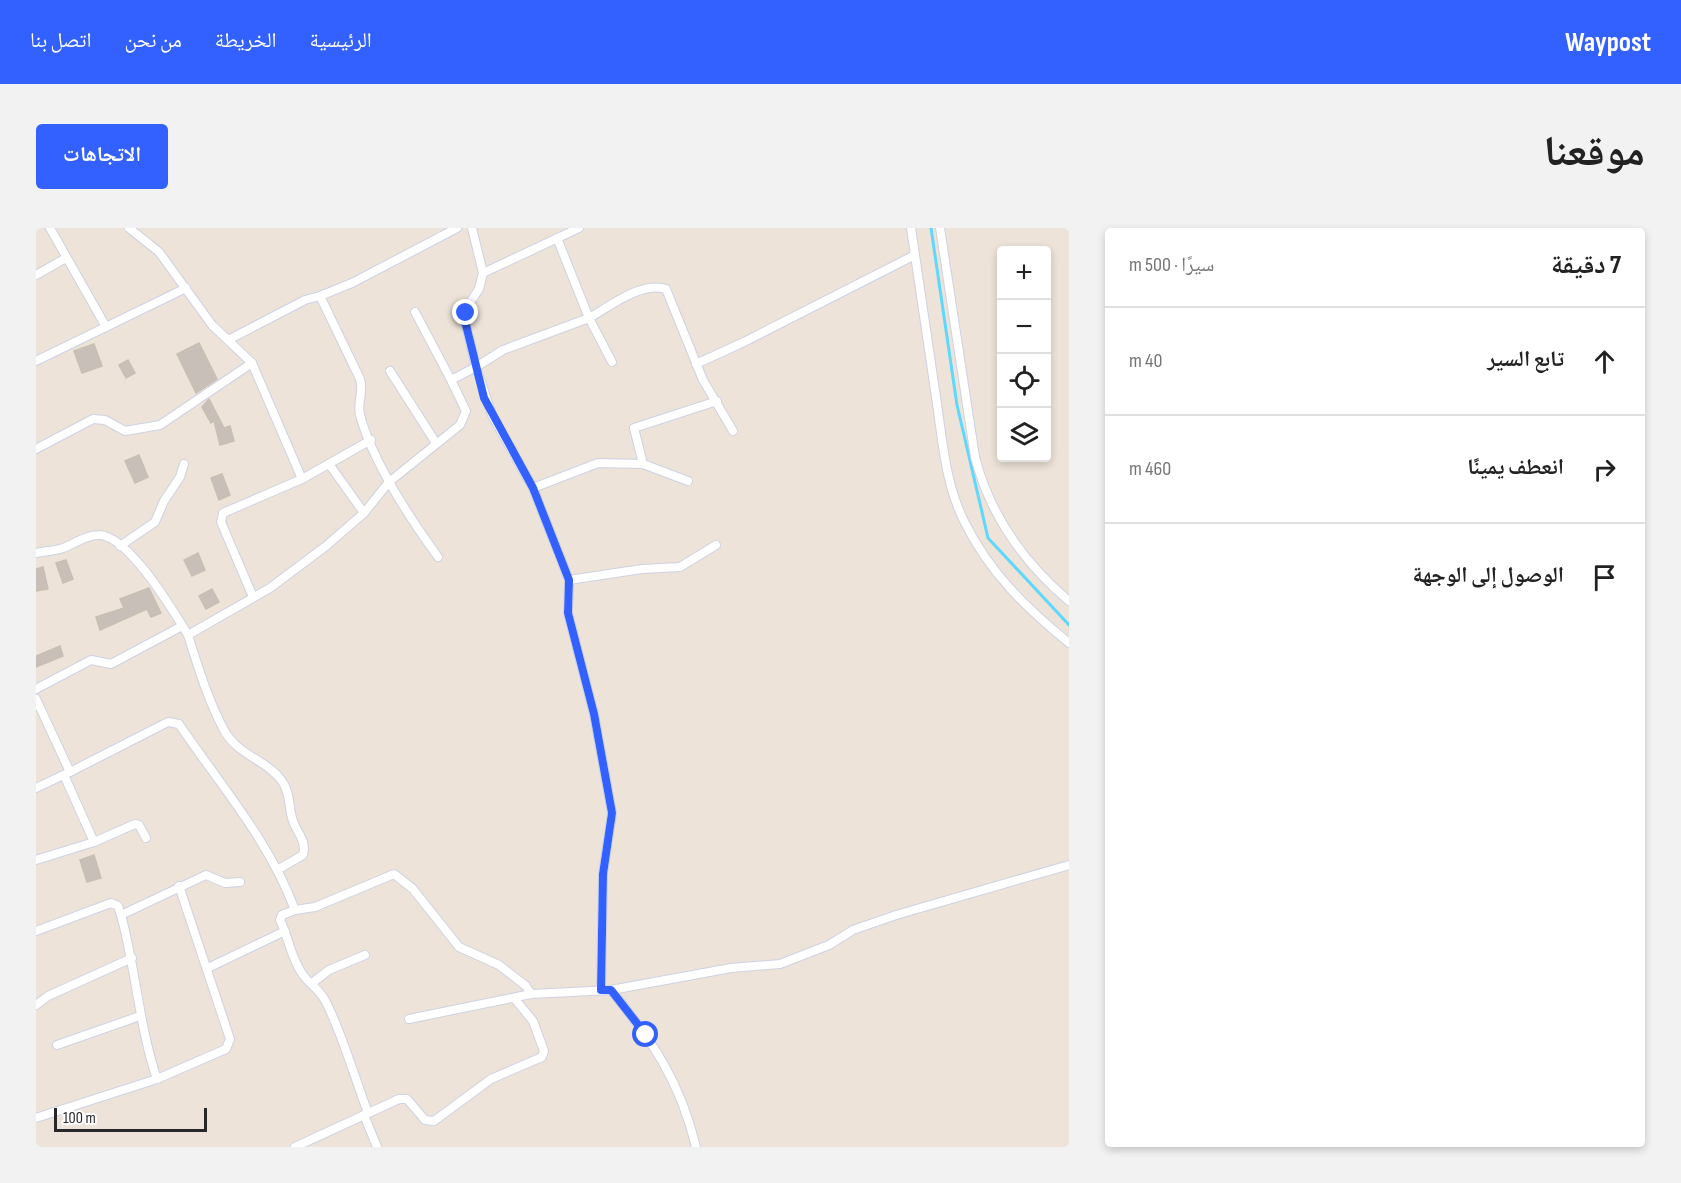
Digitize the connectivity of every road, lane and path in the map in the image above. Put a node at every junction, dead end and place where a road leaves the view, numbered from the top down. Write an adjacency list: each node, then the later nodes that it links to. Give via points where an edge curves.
1 (129, 228): 13 (street, via 159,252)
2 (457, 228): 14 (street)
3 (472, 228): 11 (street)
4 (579, 228): 8 (street)
5 (911, 228): 9 (street)
6 (940, 228): 45 (street, via 981,482 1000,524 1049,584)
7 (53, 229): 10 (street)
8 (557, 238): 11 (street); 16 (street)
9 (915, 255): 22 (street); 48 (street, via 953,494 998,576 1034,615)
10 (66, 258): 12 (street); 17 (street)
11 (483, 273): 23 (street, via 465,321)
12 (36, 274)
13 (186, 288): 17 (street); 18 (street, via 212,325)
14 (320, 296): 18 (street); 28 (street, via 360,379 360,414)
15 (415, 312): 25 (street)
16 (588, 318): 20 (street); 22 (street, via 639,291 666,289); 23 (street, via 503,350)
17 (106, 327): 19 (street)
18 (228, 340): 21 (street)
19 (36, 362)
20 (612, 362)
21 (252, 363): 30 (street, via 160,425 125,431 105,420 93,419); 34 (street)
22 (696, 363): 26 (street)
23 (476, 368): 25 (street); 37 (street, via 492,415)
24 (390, 371): 29 (street)
25 (451, 380): 29 (street, via 466,415 460,425)
26 (717, 401): 27 (street); 33 (street, via 634,428)
27 (733, 431)
28 (371, 440): 32 (street); 35 (street)
29 (436, 444): 35 (street)
30 (36, 448)
31 (184, 464): 39 (street, via 155,522)
32 (329, 464): 34 (street); 38 (street)
33 (643, 464): 36 (street); 37 (street, via 598,463)
34 (302, 479): 44 (street, via 223,513 221,522)
35 (388, 482): 38 (street); 42 (street)
36 (688, 482)
37 (533, 488): 43 (street)
38 (364, 513): 44 (street, via 289,575)
39 (120, 546): 41 (street, via 96,535); 46 (street, via 141,565)
40 (716, 546): 43 (street, via 680,567)
41 (36, 553)
42 (438, 557)
43 (569, 580): 68 (street, via 568,613 594,714 612,813 603,874)
44 (253, 597): 47 (street)
45 (1069, 601)
46 (182, 626): 47 (street); 49 (street, via 111,664 92,660)
47 (188, 635): 57 (street, via 202,680 225,731 235,745 277,776 289,794 292,819 305,849 303,855)
48 (1069, 642)
49 (36, 689)
50 (36, 699): 51 (street)
51 (67, 773): 52 (street); 54 (street); 57 (street, via 176,721 240,807)
52 (36, 788)
53 (146, 838): 54 (street, via 135,824)
54 (94, 842): 55 (street)
55 (36, 860)
56 (1069, 865): 69 (street, via 896,915 780,964 731,968)
57 (277, 870): 60 (street)
58 (240, 882): 59 (street, via 225,883 206,875)
59 (179, 886): 61 (street); 66 (street)
60 (295, 910): 63 (street, via 281,916); 70 (street, via 315,906 394,874 412,889 459,947 499,965)
61 (121, 915): 62 (street, via 118,906 111,903); 65 (street)
62 (36, 931)
63 (285, 931): 66 (street); 67 (street, via 301,973)
64 (365, 955): 67 (street, via 328,970)
65 (132, 958): 72 (street); 73 (street)
66 (208, 968): 76 (street, via 229,1029 230,1045)
67 (312, 983): 77 (street, via 344,1043)
68 (601, 990): 69 (street); 70 (street)
69 (611, 990): 81 (street, via 666,1065)
70 (531, 994): 71 (street)
71 (514, 998): 74 (street); 77 (street, via 535,1025 544,1051 542,1057 485,1082 434,1121 425,1120 405,1099)
72 (36, 1005)
73 (140, 1016): 75 (street); 76 (street)
74 (409, 1019)
75 (57, 1045)
76 (157, 1079): 78 (street)
77 (366, 1114): 79 (street); 80 (street)
78 (36, 1118)
79 (296, 1147)
80 (377, 1147)
81 (696, 1147)

